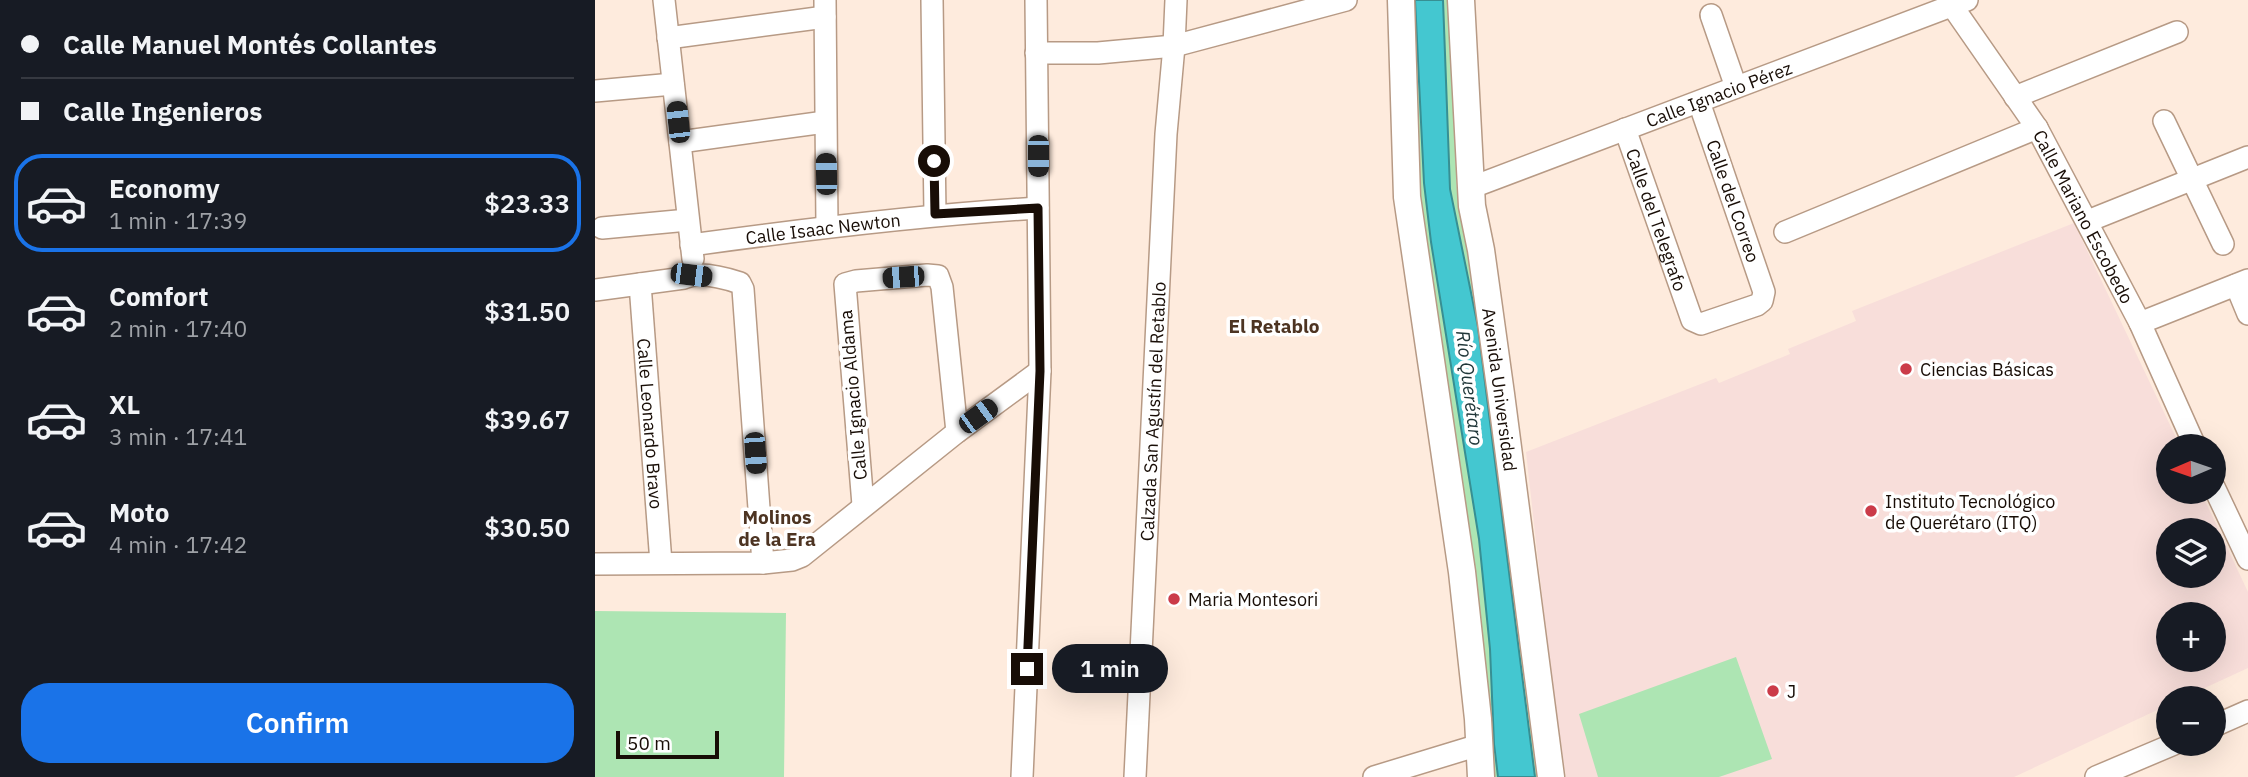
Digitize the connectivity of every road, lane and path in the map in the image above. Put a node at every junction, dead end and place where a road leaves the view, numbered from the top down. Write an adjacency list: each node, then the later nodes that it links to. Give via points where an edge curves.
1 (664, 0): 12 (street)
2 (932, 0): 29 (street)
3 (1036, 0): 14 (street)
4 (1176, 0): 13 (street, Calzada San Agustín del Retablo)
5 (1346, 0): 13 (street)
6 (1401, 0): 55 (main road, via 1407,197 1462,572)
7 (1461, 0): 27 (main road, Avenida Universidad)
8 (1956, 2): 16 (street, Calle Ignacio Pérez); 18 (street, Calle Mariano Escobedo)
9 (825, 8): 12 (street); 21 (street)
10 (1711, 15): 16 (street)
11 (2177, 32): 18 (street)
12 (668, 38): 15 (street)
13 (1174, 46): 14 (street); 58 (street, Calzada San Agustín del Retablo)
14 (1036, 52): 28 (street)
15 (673, 84): 17 (street); 24 (street)
16 (1736, 87): 19 (street, Calle Ignacio Pérez)
17 (595, 91)
18 (2015, 97): 22 (street, Calle Mariano Escobedo)
19 (1699, 102): 23 (street, Calle Ignacio Pérez); 41 (street, Calle del Correo, via 1764,292 1757,305 1701,324 1692,320)
20 (2164, 121): 26 (street)
21 (825, 122): 24 (street); 32 (street)
22 (2037, 128): 31 (street, Calle Mariano Escobedo); 34 (street)
23 (1625, 129): 27 (street, Calle Ignacio Pérez); 41 (street, Calle del Telegrafo)
24 (680, 142): 30 (street)
25 (2248, 157): 26 (street)
26 (2191, 178): 31 (street); 35 (street)
27 (1470, 188): 61 (main road, Avenida Universidad)
28 (1038, 208): 29 (street, Calle Isaac Newton); 44 (street)
29 (935, 214): 32 (street, Calle Isaac Newton)
30 (688, 220): 33 (street); 36 (street)
31 (2088, 220): 43 (street, Calle Mariano Escobedo)
32 (827, 226): 36 (street, Calle Isaac Newton)
33 (602, 228)
34 (1785, 232)
35 (2223, 244)
36 (691, 245): 37 (street)
37 (691, 275): 39 (street); 51 (street, via 729,279 743,289)
38 (2242, 283): 42 (street); 43 (street)
39 (640, 284): 40 (street); 50 (street, Calle Leonardo Bravo)
40 (595, 290)
41 (1688, 311)
42 (2248, 314)
43 (2140, 323): 46 (street, Calle Mariano Escobedo)
44 (1040, 371): 45 (street); 57 (street)
45 (957, 432): 48 (street); 48 (street, Calle Ignacio Aldama, via 938,276 845,284)
46 (2190, 434)
47 (2222, 504): 49 (street)
48 (863, 505): 51 (street, via 802,556)
49 (2248, 559)
50 (661, 563): 51 (street); 52 (street)
51 (762, 563)
52 (595, 564)
53 (2248, 711): 54 (street)
54 (2226, 721)
55 (1479, 746): 59 (street); 60 (main road)
56 (2156, 752): 62 (street)
57 (1022, 777)
58 (1135, 777)
59 (1374, 777)
60 (1481, 777)
61 (1551, 777)
62 (2096, 777)

